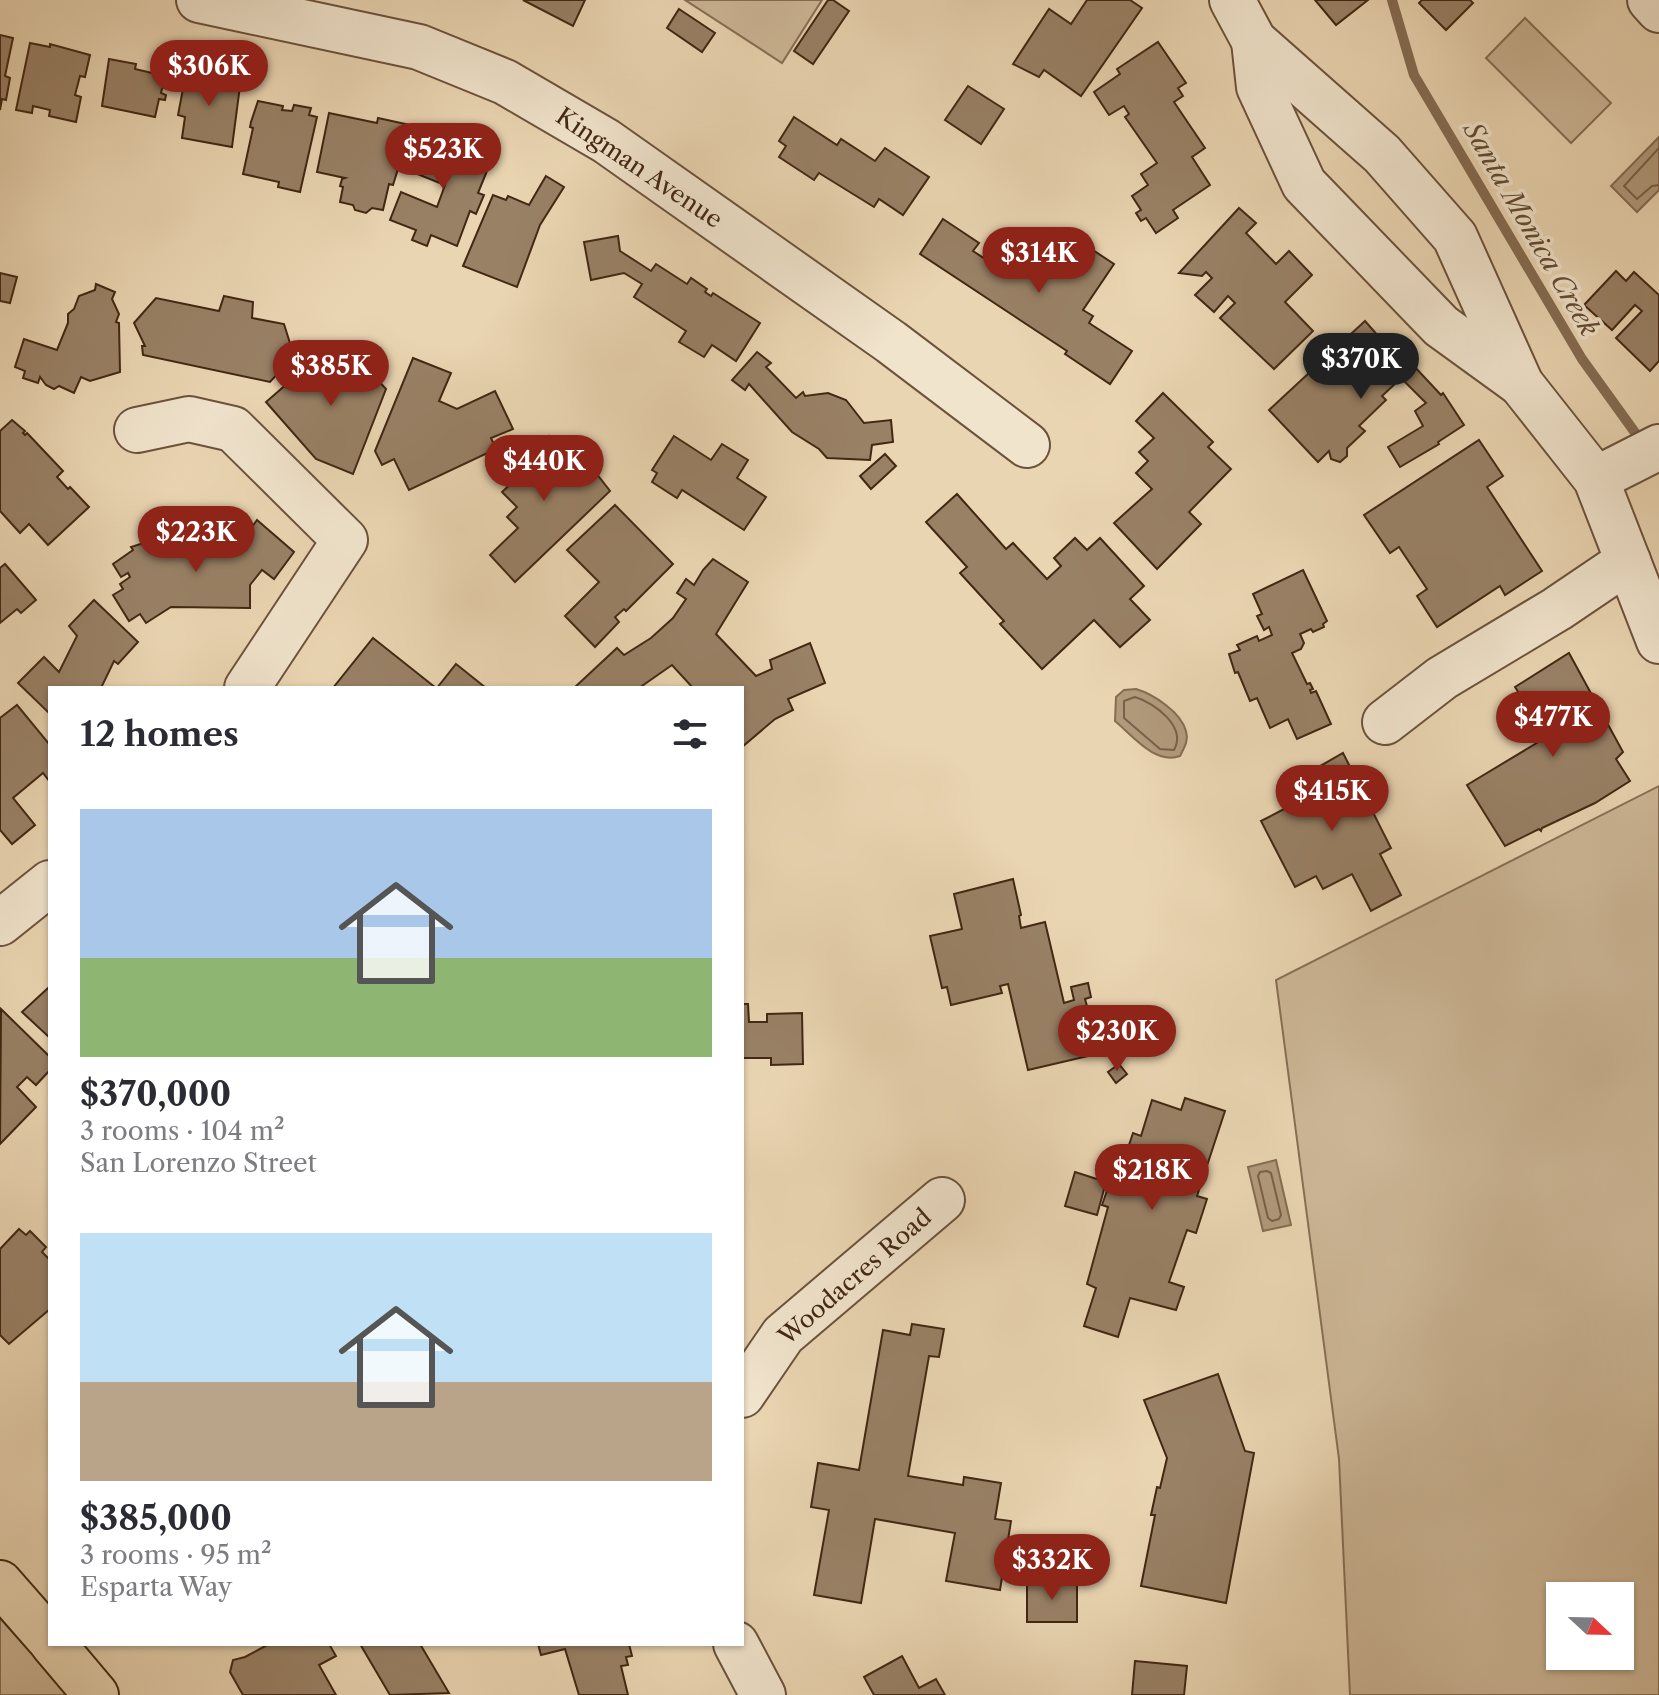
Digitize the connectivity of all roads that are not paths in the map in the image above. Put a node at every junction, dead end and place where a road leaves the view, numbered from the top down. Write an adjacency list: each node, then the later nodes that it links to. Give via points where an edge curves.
1 (199, 0): 8 (street, Kingman Avenue, via 419,47 505,82 606,141)
2 (1232, 0): 5 (street)
3 (1650, 0): 4 (street)
4 (1659, 10)
5 (1254, 41): 6 (street, via 1382,154 1455,237); 6 (street, via 1259,87 1304,184 1441,326)
6 (1521, 384): 10 (street)
7 (137, 430): 13 (street, via 189,419 233,429 345,540)
8 (1027, 445)
9 (1659, 447): 10 (street)
10 (1596, 479): 11 (street)
11 (1628, 561): 12 (street); 14 (street, via 1442,678)
12 (1659, 641)
13 (248, 686)
14 (1385, 722)
15 (48, 885): 16 (street)
16 (0, 923)
17 (942, 1200): 18 (street, Woodacres Road, via 783,1335)
18 (744, 1392)
19 (0, 1583): 20 (main road)
20 (48, 1637)
21 (55, 1646): 23 (main road)
22 (737, 1646): 24 (street)
23 (96, 1695)
24 (763, 1695)

